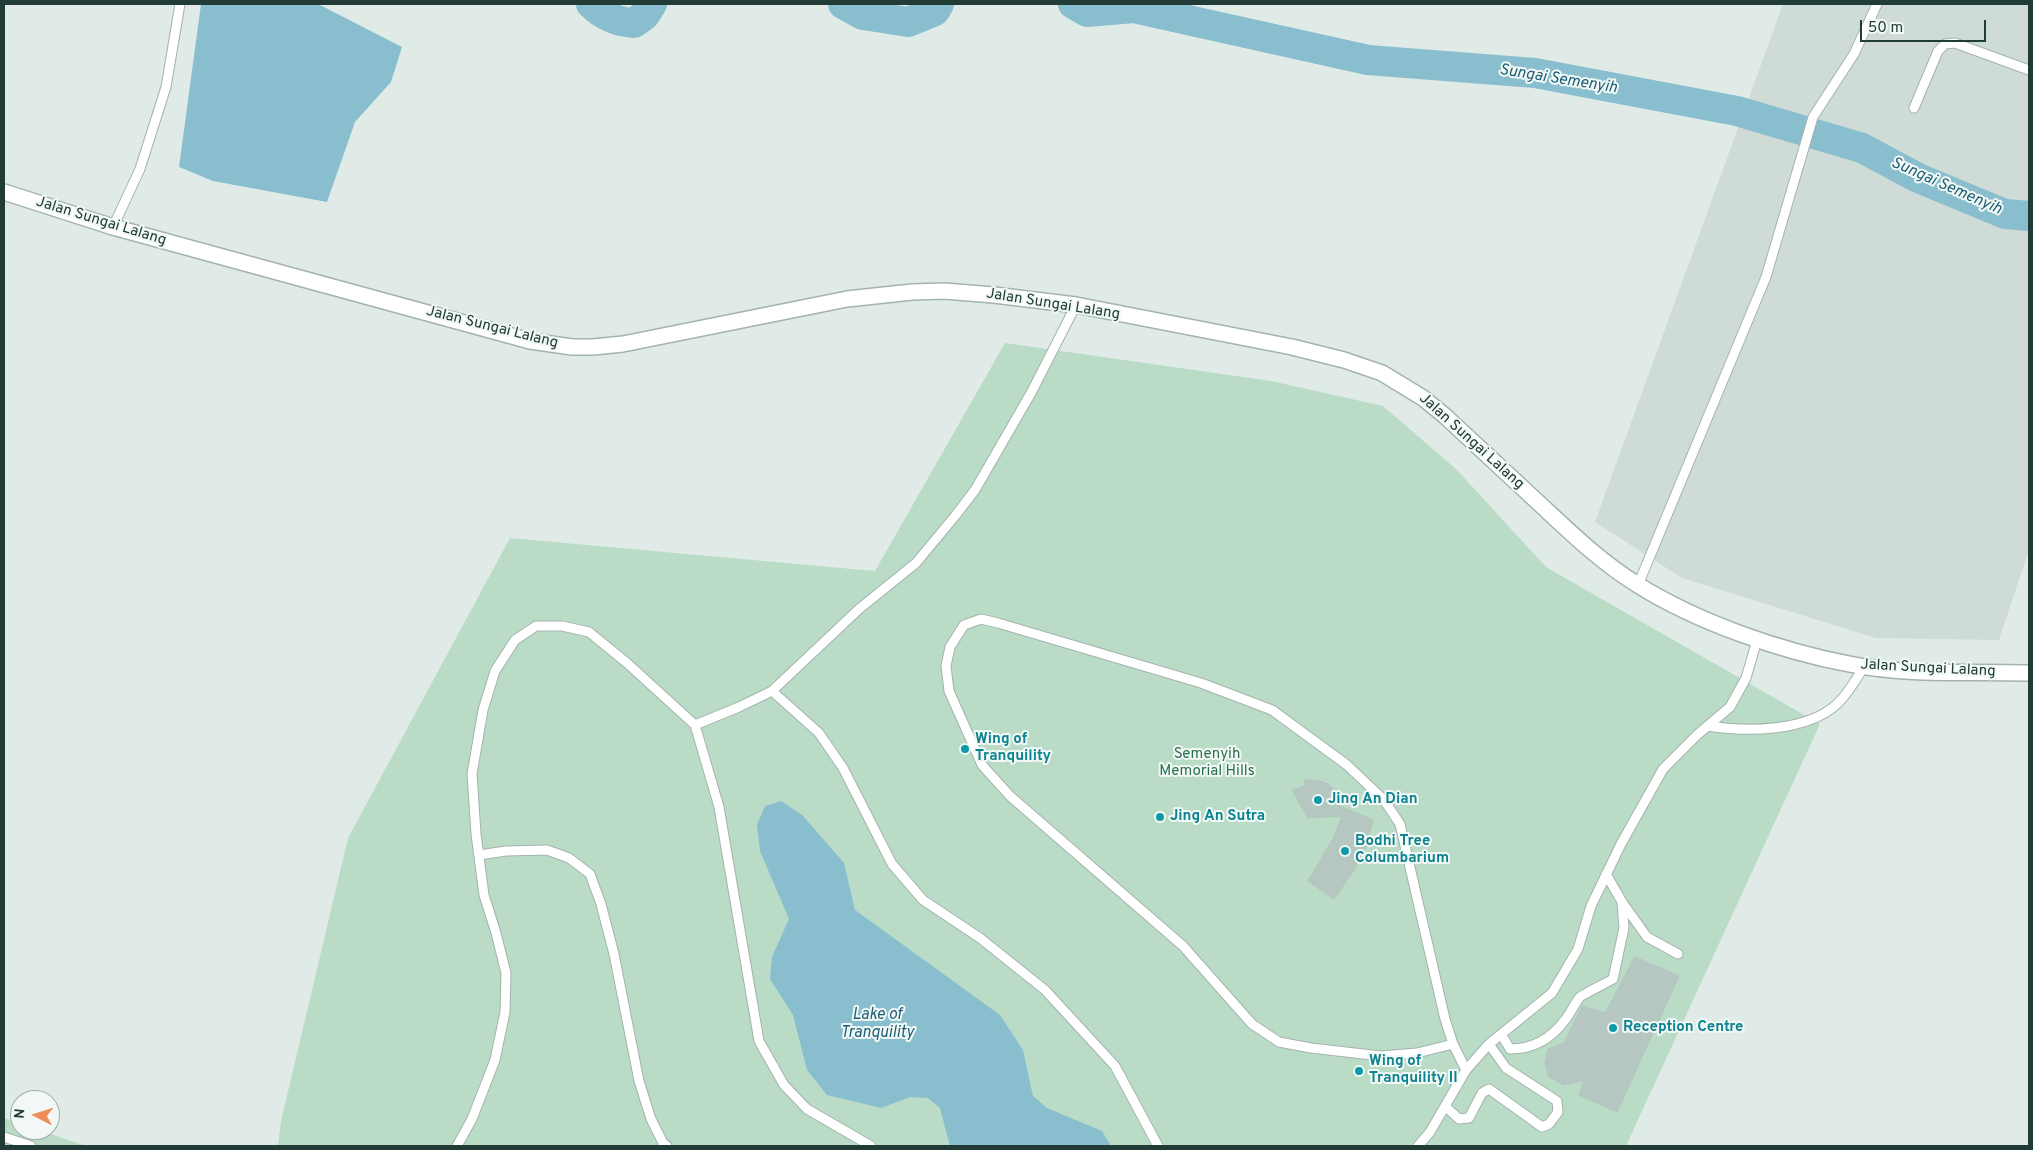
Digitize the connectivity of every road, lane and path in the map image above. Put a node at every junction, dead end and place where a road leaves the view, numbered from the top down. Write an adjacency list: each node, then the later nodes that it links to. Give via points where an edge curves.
1 (180, 4): 6 (lane, via 166,87 140,169)
2 (1877, 4): 8 (lane, via 1854,54 1813,117 1766,277)
3 (2029, 70): 4 (lane, via 1955,43 1945,44 1938,51)
4 (1914, 108)
5 (4, 192): 6 (street, Jalan Sungai Lalang)
6 (113, 227): 7 (street, Jalan Sungai Lalang, via 530,341 572,347 623,344 847,299 912,292 944,291)
7 (1076, 305): 8 (street, Jalan Sungai Lalang, via 1292,347 1382,373 1445,416 1580,541); 12 (lane, via 1031,393 975,490 956,516 916,563 859,609)
8 (1638, 585): 9 (street, Jalan Sungai Lalang, via 1705,619)
9 (1757, 640): 10 (street, Jalan Sungai Lalang); 14 (lane, via 1746,678 1730,707)
10 (1864, 667): 11 (street, Jalan Sungai Lalang); 14 (lane, via 1837,703 1820,715 1779,727 1733,730)
11 (2029, 673)
12 (772, 691): 13 (lane); 29 (lane, via 819,733 843,768 892,864 923,900 980,938 1045,990 1115,1066)
13 (694, 725): 15 (lane, via 589,632 562,626 536,626 515,640 495,672 483,710 472,774); 28 (lane, via 719,807 759,1041 784,1085 808,1108)
14 (1708, 726): 16 (lane, via 1663,769)
15 (479, 855): 26 (lane, via 484,895 506,973 505,1012 495,1060 472,1119); 27 (lane, via 547,850 570,858 590,874 614,954 639,1081 651,1119)
16 (1606, 874): 17 (lane); 19 (lane, via 1591,906 1578,949 1552,993)
17 (1622, 902): 18 (lane, via 1647,937); 19 (lane, via 1624,928 1613,979 1581,996 1547,1039 1524,1049 1510,1049)
18 (1678, 954)
19 (1501, 1034): 21 (lane)
20 (1453, 1044): 20 (lane, via 1400,824 1384,800 1347,764 1272,710 1201,684 998,623 980,620 964,625 950,647 946,666 949,691 982,765 1010,796 1184,946 1252,1024 1279,1042 1381,1056); 22 (lane)
21 (1489, 1044): 22 (lane); 23 (lane, via 1506,1068 1557,1101 1558,1112 1550,1124 1542,1127 1489,1089 1482,1093 1469,1118 1459,1120)
22 (1466, 1070): 23 (lane)
23 (1445, 1106): 30 (lane)
24 (4, 1137): 25 (lane)
25 (31, 1146)
26 (457, 1146)
27 (667, 1146)
28 (871, 1146)
29 (1158, 1146)
30 (1418, 1146)

